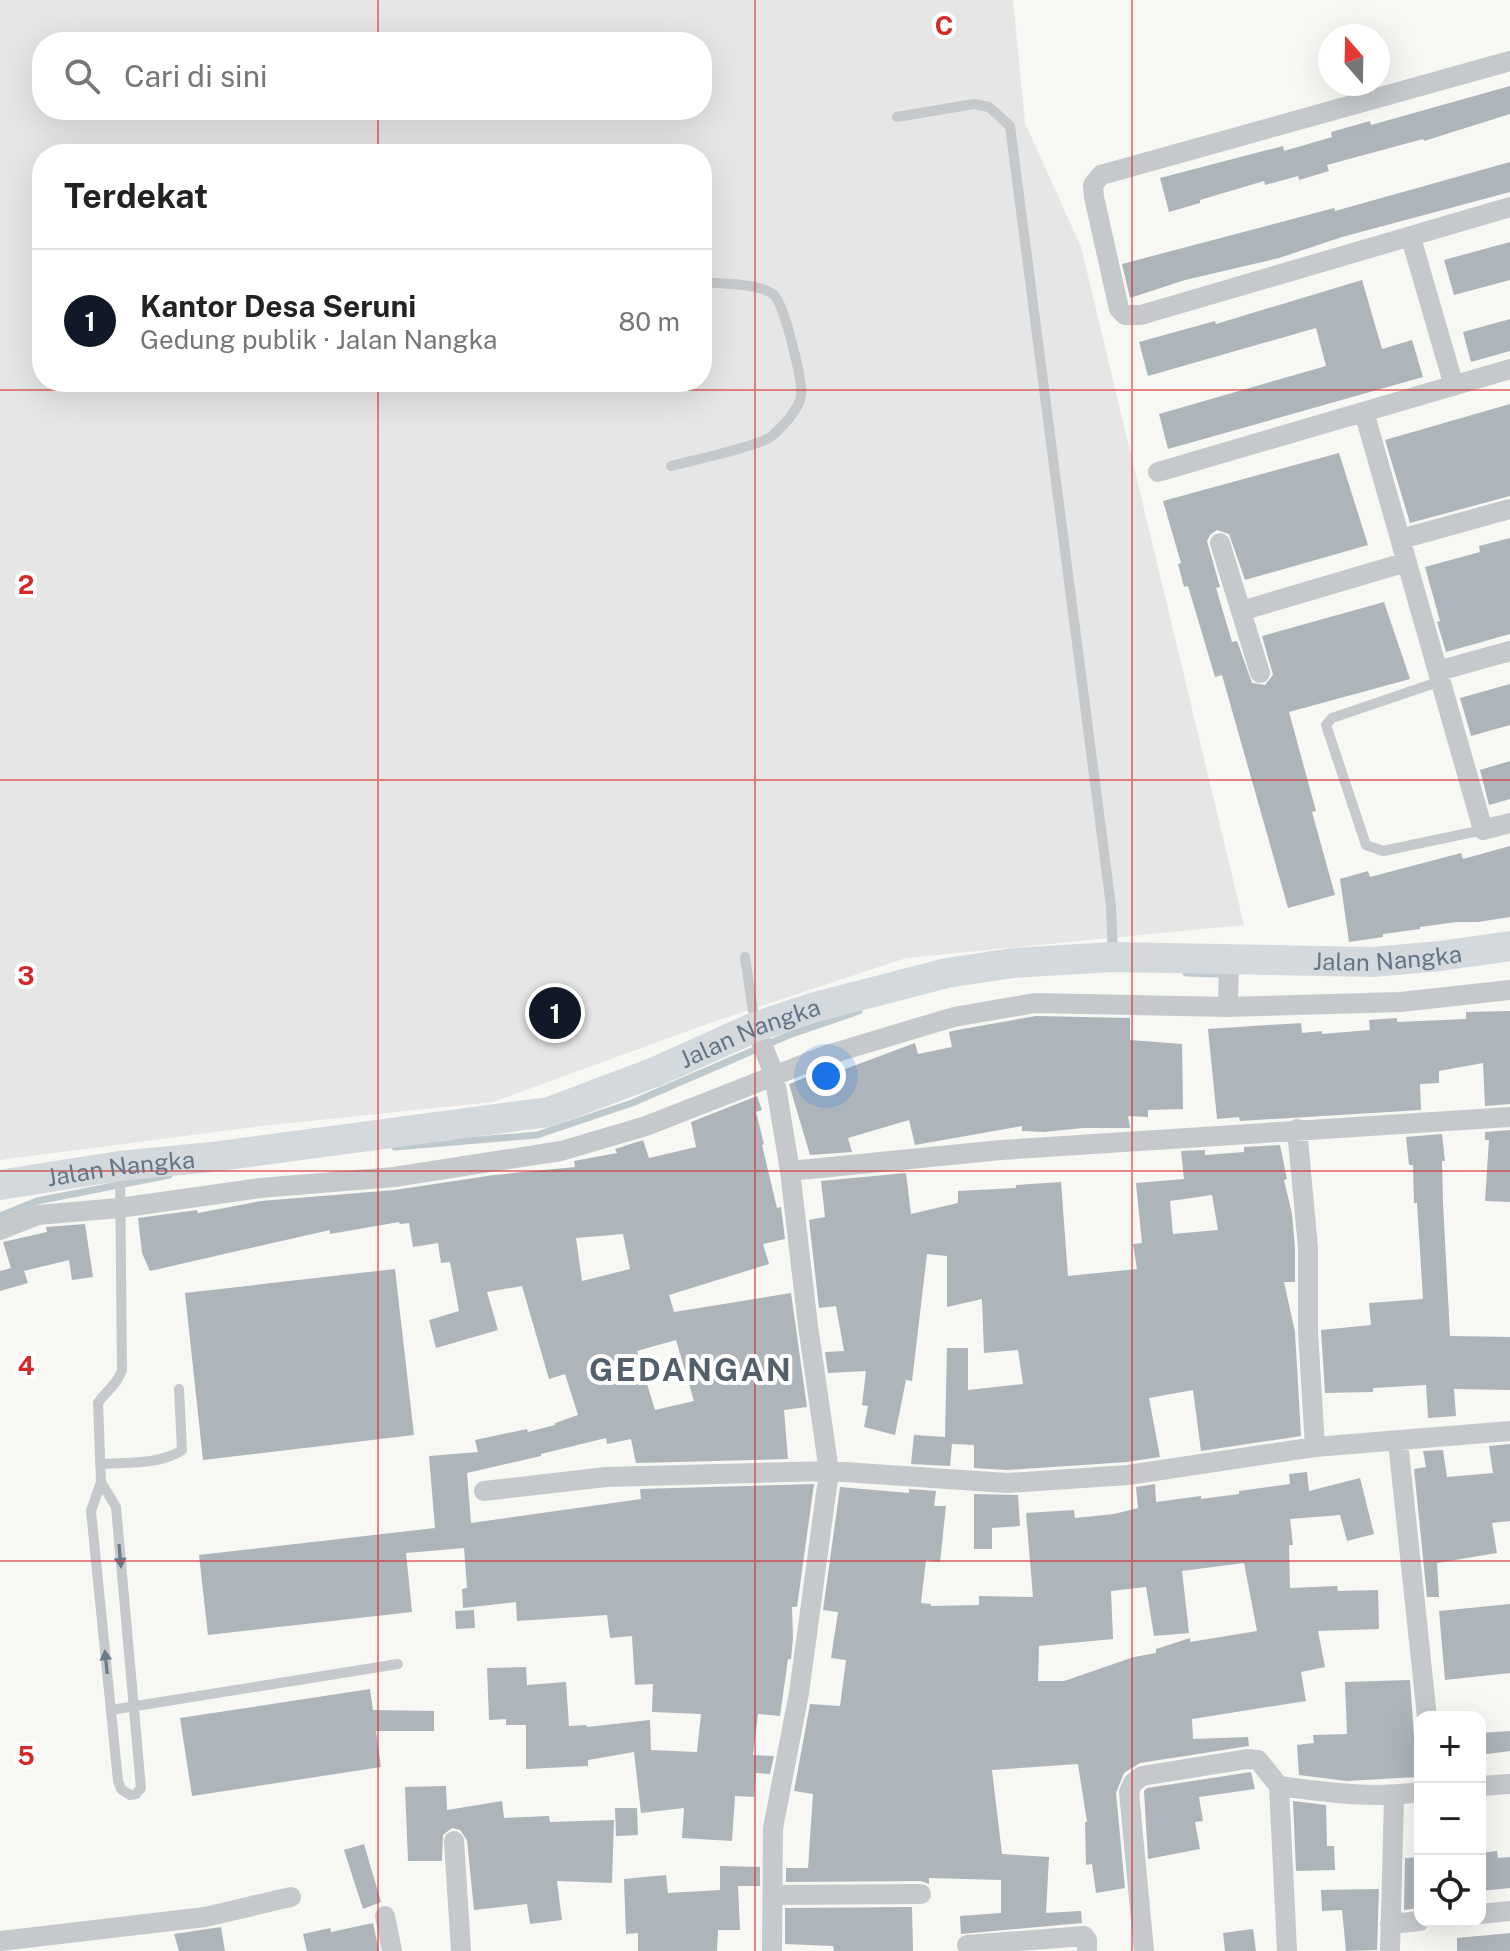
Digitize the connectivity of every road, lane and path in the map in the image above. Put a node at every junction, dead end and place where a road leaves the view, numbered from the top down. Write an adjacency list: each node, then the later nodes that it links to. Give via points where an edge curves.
1 (1510, 61): 4 (street, via 1101,175 1093,185 1119,309 1125,315 1141,315)
2 (897, 117): 23 (lane, via 974,104 989,107 1010,126 1111,906)
3 (1510, 207): 4 (street)
4 (1411, 238): 7 (street)
5 (712, 283): 9 (lane, via 773,294 791,338 801,395 794,413 770,439)
6 (1510, 369): 7 (street)
7 (1454, 386): 8 (street)
8 (1364, 412): 10 (street); 12 (street)
9 (671, 466)
10 (1158, 472)
11 (1510, 509): 12 (street)
12 (1401, 539): 14 (street)
13 (1220, 543): 15 (street)
14 (1407, 562): 15 (street); 18 (street)
15 (1241, 611): 17 (street)
16 (1510, 651): 18 (street)
17 (1260, 673)
18 (1440, 676): 20 (street); 20 (lane, via 1332,718 1326,725 1366,845 1383,851)
19 (1510, 823): 20 (street)
20 (1483, 830)
21 (1510, 946): 24 (street, Jalan Nangka, via 1373,962)
22 (745, 957): 27 (lane)
23 (1113, 957): 24 (street, Jalan Nangka); 27 (street, Jalan Nangka, via 947,973 815,1007)
24 (1229, 964): 26 (street)
25 (1510, 990): 26 (street, via 1400,1002)
26 (1228, 1004): 27 (street, via 1035,1003 954,1017 827,1055)
27 (765, 1053): 30 (street, Jalan Nangka, via 655,1072 549,1112); 31 (street); 33 (street, via 646,1126 561,1151 394,1177)
28 (1510, 1117): 29 (street)
29 (1297, 1129): 31 (street); 38 (street, via 1308,1248)
30 (120, 1170): 32 (street, Jalan Nangka); 33 (lane)
31 (790, 1171): 40 (street)
32 (0, 1185)
33 (119, 1205): 34 (street, via 38,1215); 39 (lane, via 122,1370 98,1403)
34 (0, 1230)
35 (179, 1389): 39 (lane, via 182,1450 156,1460)
36 (1510, 1431): 37 (street)
37 (1398, 1442): 38 (street); 46 (street)
38 (1315, 1447): 40 (street, via 1128,1475 1007,1483)
39 (100, 1464): 41 (lane)
40 (829, 1471): 42 (street, via 606,1477); 54 (street, via 799,1693 773,1828)
41 (101, 1482): 44 (lane, one-way to 44, via 116,1507); 45 (lane, one-way to 41, via 91,1511)
42 (484, 1491)
43 (398, 1664): 44 (lane)
44 (133, 1707): 45 (lane); 45 (lane, via 141,1788 130,1795 118,1781)
45 (111, 1710)
46 (1426, 1711)
47 (1510, 1784): 49 (street)
48 (1279, 1786): 51 (street); 67 (street, via 1258,1760 1247,1759 1142,1776 1133,1783 1129,1792); 68 (street)
49 (1486, 1786)
50 (1414, 1793): 51 (street)
51 (1394, 1796): 60 (street)
52 (454, 1841): 64 (street)
53 (921, 1894): 54 (street)
54 (773, 1895): 65 (street)
55 (291, 1897): 61 (street, via 205,1917)
56 (1510, 1911): 57 (street)
57 (1486, 1913)
58 (385, 1916): 63 (street)
59 (1414, 1922): 60 (street)
60 (1390, 1924): 69 (street)
61 (0, 1941)
62 (967, 1945): 66 (street, via 1084,1936)
63 (392, 1951)
64 (461, 1951)
65 (772, 1951)
66 (1087, 1951)
67 (1144, 1951)
68 (1287, 1951)
69 (1390, 1951)

